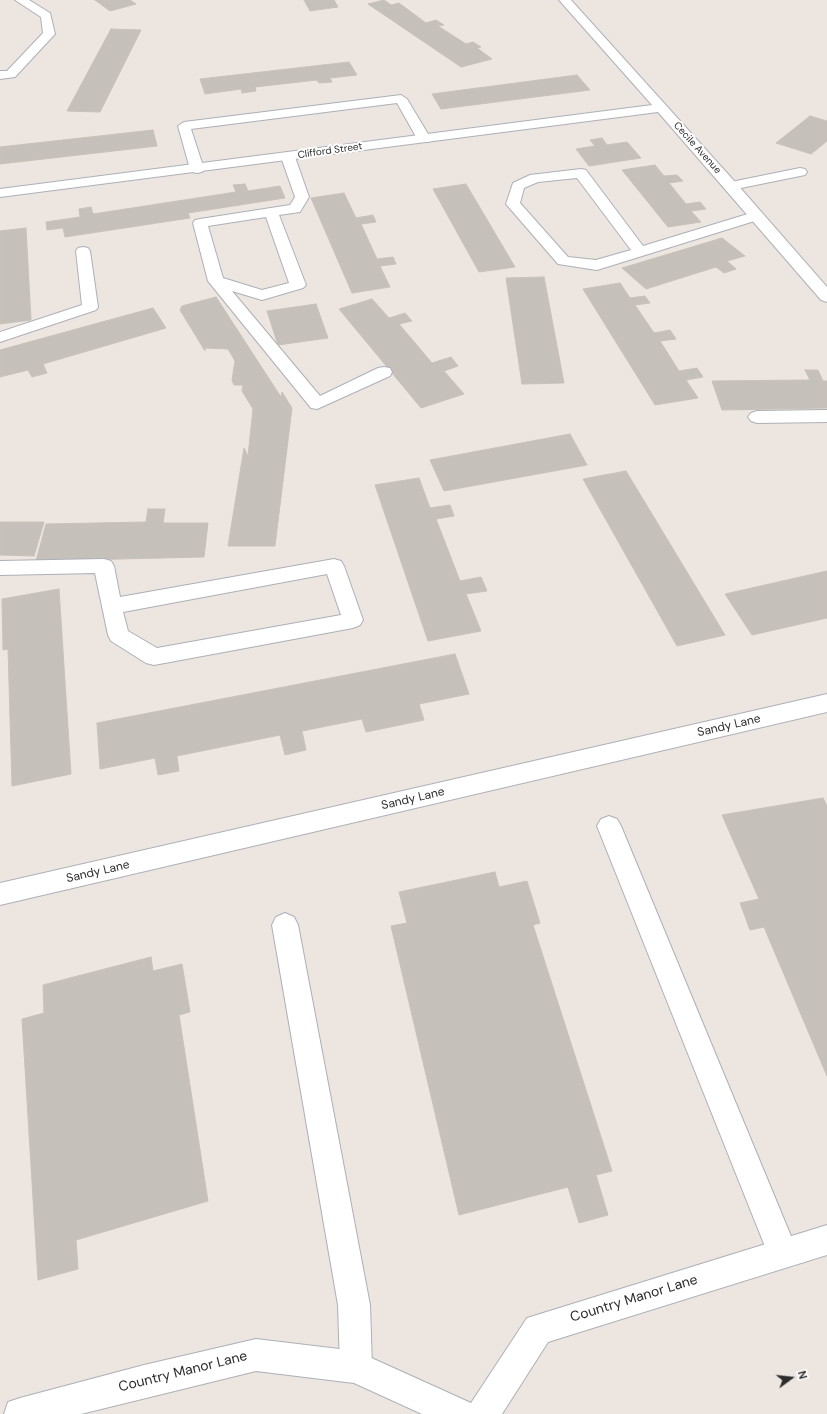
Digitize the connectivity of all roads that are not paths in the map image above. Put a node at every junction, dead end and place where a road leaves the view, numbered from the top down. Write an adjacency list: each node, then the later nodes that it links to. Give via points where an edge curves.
1 (21, 0): 3 (street, via 46,15 49,34 11,74)
2 (565, 0): 4 (street, Cecile Avenue)
3 (0, 75)
4 (660, 108): 5 (street, Clifford Street); 9 (street, Cecile Avenue)
5 (424, 139): 6 (street, Clifford Street); 7 (street, via 401,99 184,126)
6 (288, 157): 7 (street, Clifford Street); 11 (street, via 302,197 295,209)
7 (197, 169): 10 (street, Clifford Street)
8 (800, 172): 9 (street)
9 (731, 186): 12 (street, Cecile Avenue)
10 (0, 193)
11 (271, 212): 15 (street, via 200,224); 15 (street, via 298,285 262,295)
12 (756, 216): 14 (street); 16 (street, Cecile Avenue)
13 (83, 251): 17 (street, via 90,307)
14 (640, 252): 14 (street, via 597,265 563,261 513,204 518,186 535,178 581,173)
15 (216, 281): 18 (street, via 317,404)
16 (827, 298)
17 (0, 337)
18 (384, 372)
19 (827, 416): 20 (street)
20 (757, 417)
21 (0, 568): 22 (street, via 104,566)
22 (112, 606): 22 (street, via 118,635 154,657 353,620 334,566)
23 (827, 703): 25 (street, Sandy Lane)
24 (609, 826): 28 (street)
25 (0, 894)
26 (285, 925): 29 (street, via 354,1305)
27 (827, 1240): 28 (street, Country Manor Lane)
28 (783, 1253): 32 (street, Country Manor Lane, via 538,1329)
29 (356, 1366): 30 (street, Country Manor Lane, via 256,1355); 31 (street, Country Manor Lane)
30 (20, 1414)
31 (459, 1414)
32 (483, 1414)

